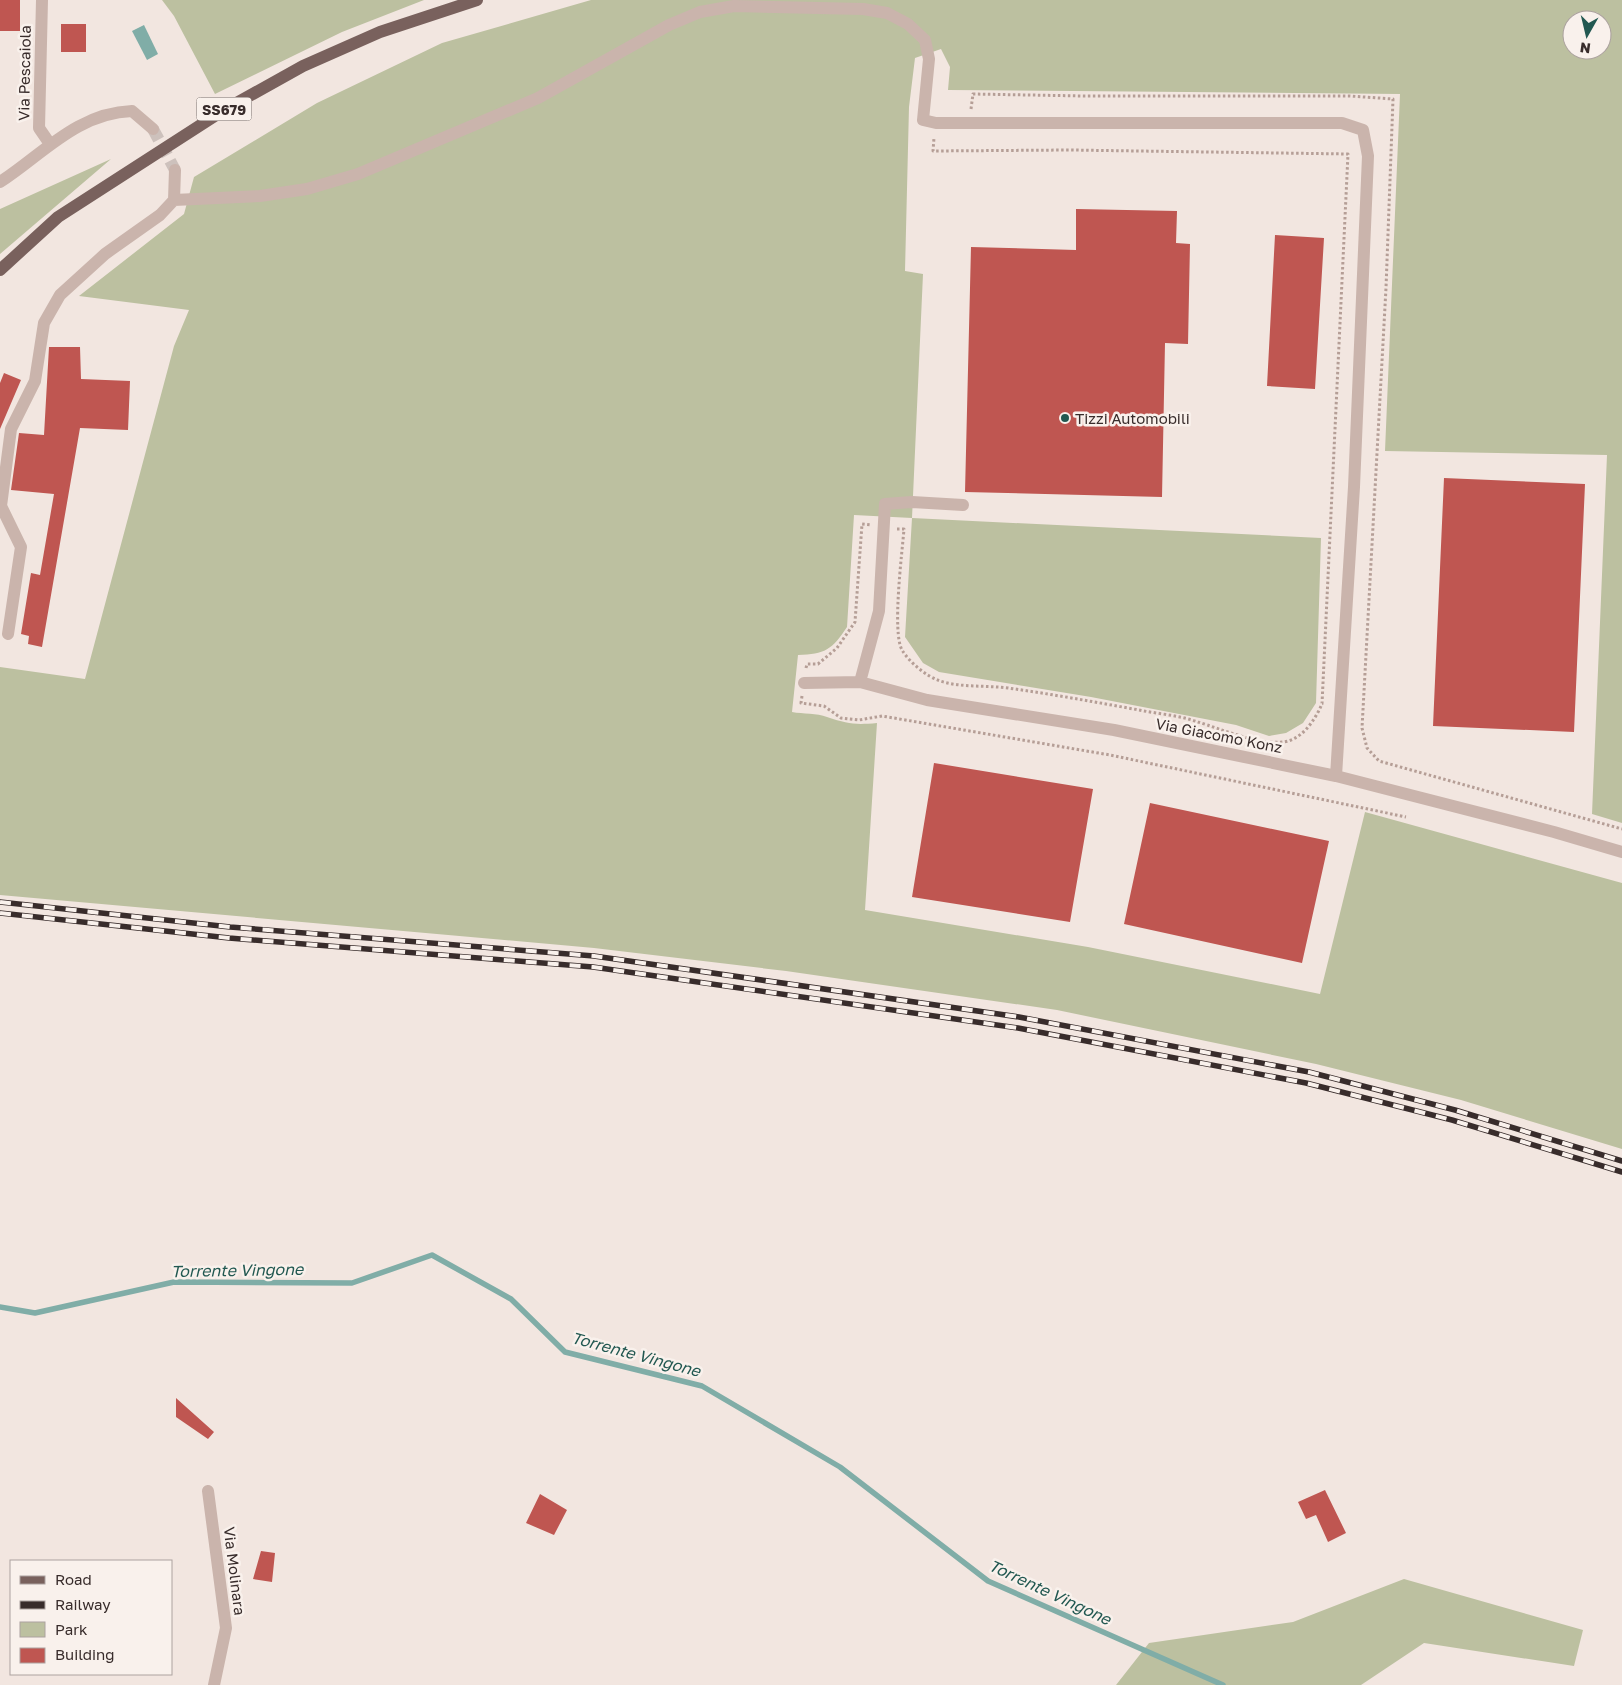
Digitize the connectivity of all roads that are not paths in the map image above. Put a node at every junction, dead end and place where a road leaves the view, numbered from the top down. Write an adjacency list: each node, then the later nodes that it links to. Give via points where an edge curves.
1 (42, 0): 4 (street, Via Pescaiola, via 39,128)
2 (477, 0): 8 (main road, SS679, via 380,32 303,66 224,110 58,218)
3 (153, 129): 4 (street, via 132,111 112,112 65,133)
4 (50, 144): 6 (street)
5 (175, 170): 7 (street)
6 (0, 182)
7 (174, 200): 10 (street, via 160,215 105,254 60,295 44,323 35,381 11,429 1,506 21,547); 13 (street, via 260,196 307,189 358,174 538,98 669,25 700,12 734,6 863,9 887,13 908,24 925,40 929,59 923,120 936,123 1342,124 1363,130 1368,166 1354,487)
8 (0, 270)
9 (963, 505): 11 (street, via 885,504 879,611)
10 (8, 634)
11 (860, 682): 12 (street, Via Giacomo Konz); 13 (street, Via Giacomo Konz, via 927,700 1114,730)
12 (804, 683)
13 (1336, 776): 14 (street, Via Giacomo Konz)
14 (1622, 852)
15 (208, 1491): 16 (street, Via Molinara, via 226,1628)
16 (214, 1685)

